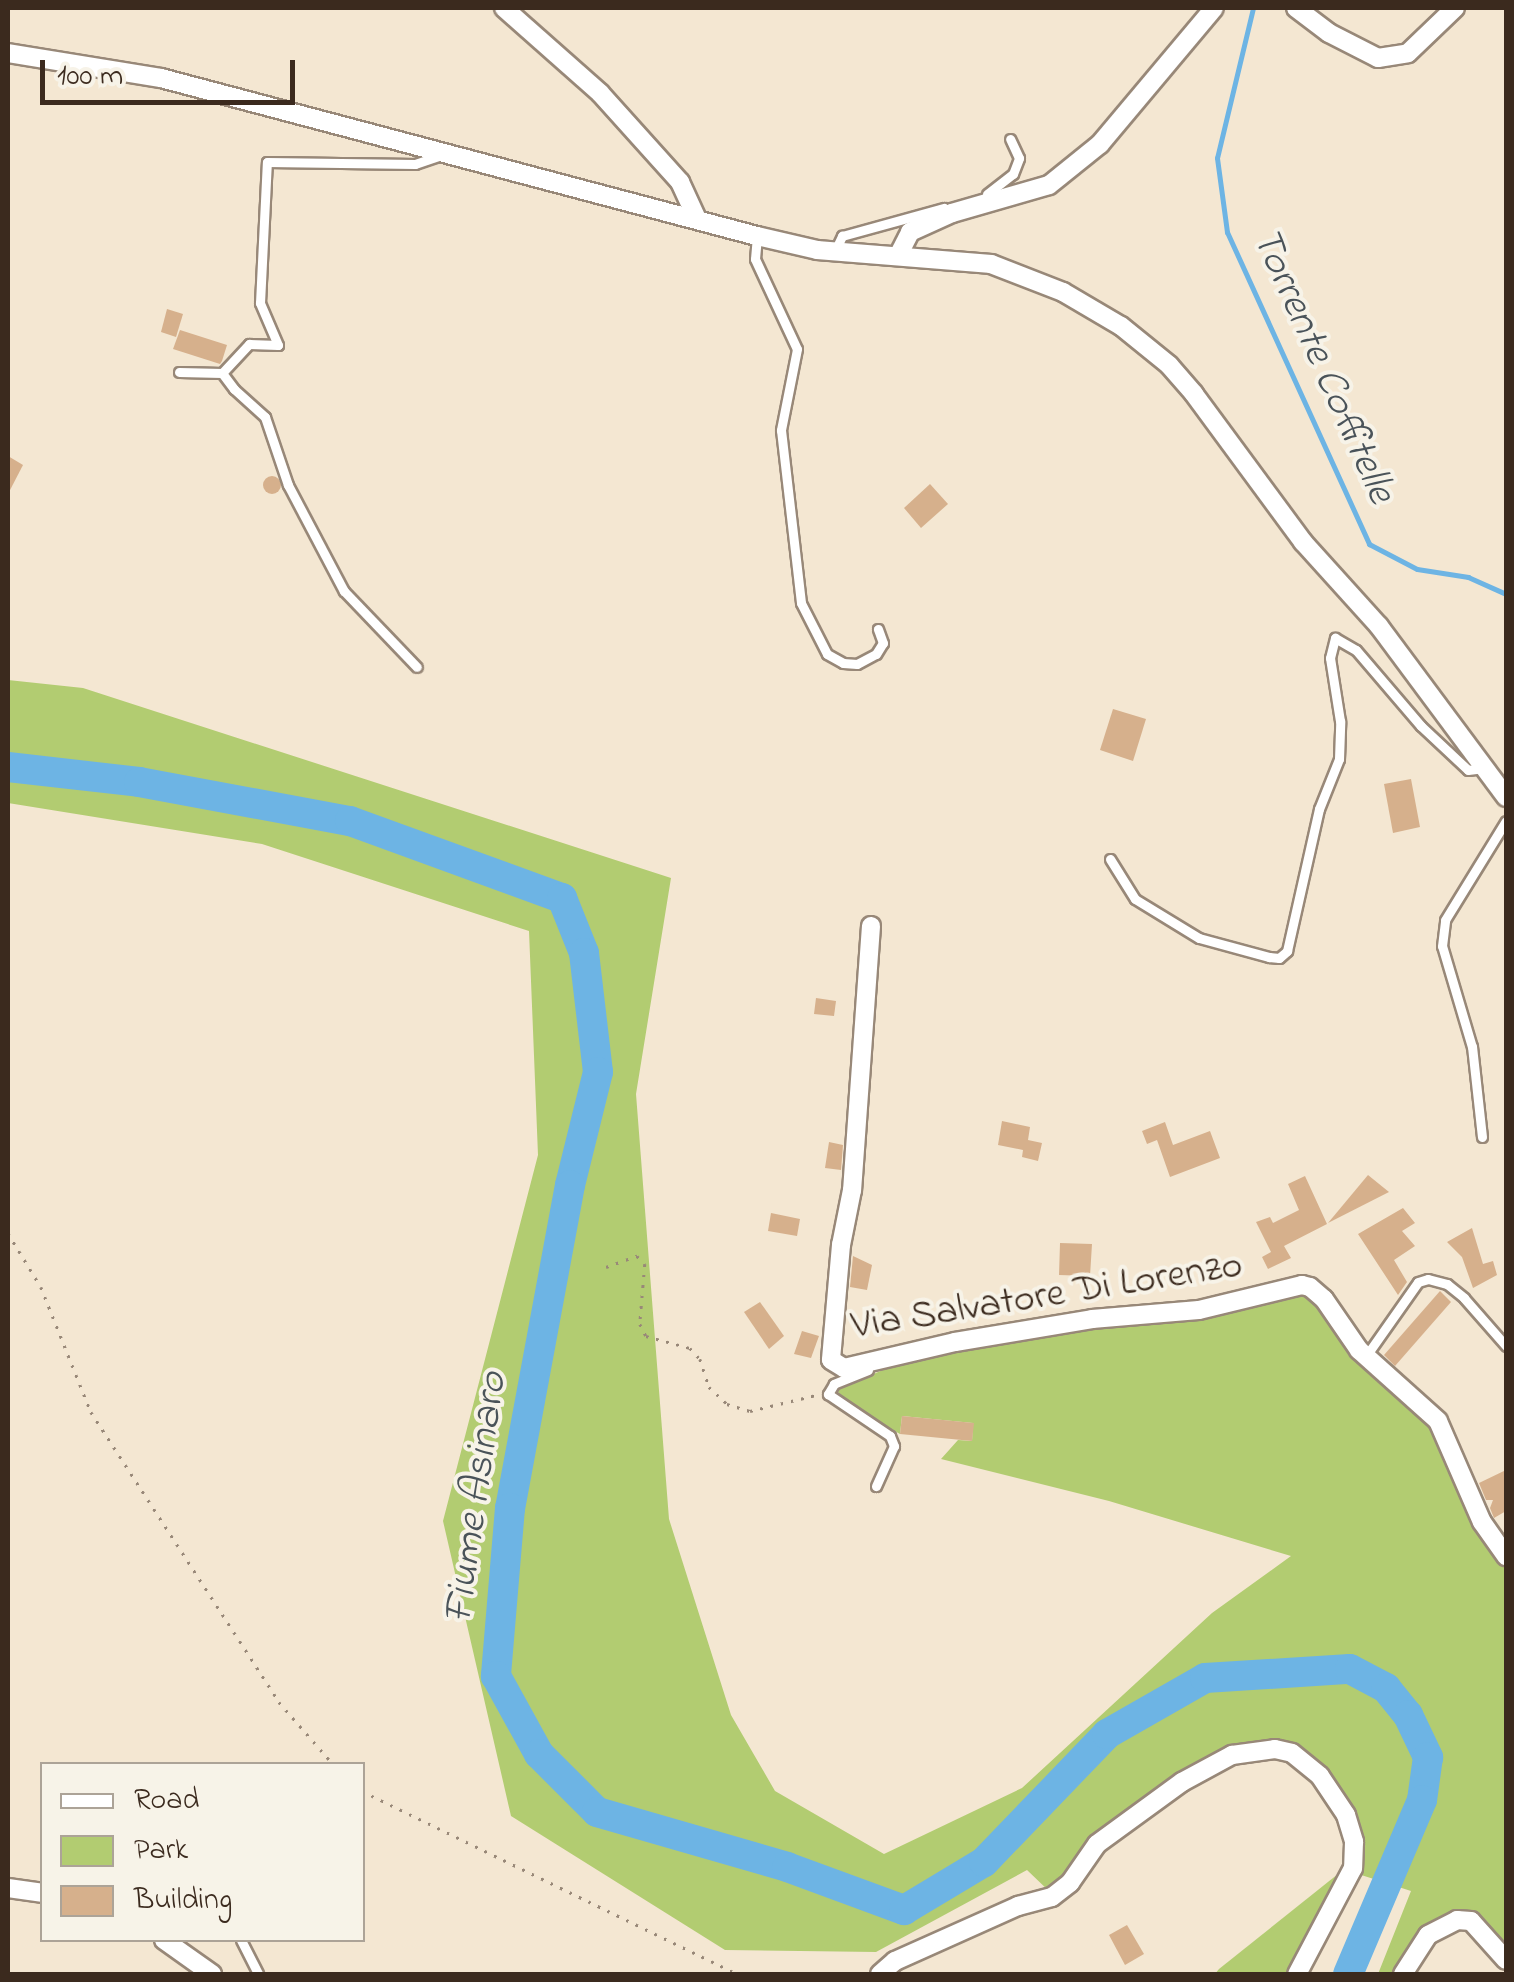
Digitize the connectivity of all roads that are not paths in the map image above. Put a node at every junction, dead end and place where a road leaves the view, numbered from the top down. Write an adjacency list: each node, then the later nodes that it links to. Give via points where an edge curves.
1 (504, 8): 8 (street, via 600,93 680,182)
2 (1214, 8): 11 (street, via 1100,144 1062,175 910,232)
3 (1296, 8): 4 (street, via 1378,58 1408,53)
4 (1455, 8)
5 (8, 53): 7 (street, via 161,78)
6 (1010, 139): 10 (lane, via 1019,158 996,192 842,236)
7 (449, 153): 8 (street); 13 (lane, via 415,164 267,162 260,303 278,345 250,344)
8 (696, 219): 9 (street)
9 (757, 236): 10 (street); 14 (lane, via 754,260 796,349 782,446 801,602 827,654 842,663 876,654 882,643)
10 (835, 251): 11 (street)
11 (899, 254): 16 (street, via 992,264 1063,292 1169,365)
12 (179, 372): 13 (lane)
13 (222, 372): 15 (lane, via 265,416 288,485 344,591)
14 (878, 629)
15 (417, 667)
16 (1484, 768): 17 (street); 19 (lane, via 1468,770 1356,650 1335,638 1330,658 1339,759 1319,809 1287,950 1279,958 1199,938 1135,899)
17 (1506, 797)
18 (1506, 820): 21 (lane, via 1445,920 1442,946 1472,1047)
19 (1110, 859)
20 (870, 926): 23 (street, Via Salvatore Di Lorenzo, via 852,1190 831,1360 844,1368)
21 (1482, 1137)
22 (1506, 1346): 24 (lane, via 1464,1298 1428,1278 1418,1282)
23 (903, 1355): 24 (street, Via Salvatore Di Lorenzo, via 1092,1319 1199,1310 1302,1285 1324,1299); 25 (lane, via 834,1384 828,1394 890,1436 894,1446)
24 (1366, 1356): 26 (street, Via Salvatore Di Lorenzo, via 1438,1421 1482,1522)
25 (876, 1486)
26 (1506, 1556)
27 (8, 1888): 28 (street)
28 (40, 1892)
29 (167, 1942): 32 (street)
30 (242, 1942): 33 (lane)
31 (1506, 1960): 36 (street, via 1471,1921 1457,1920 1428,1935)
32 (212, 1974)
33 (258, 1974)
34 (880, 1974): 35 (street, via 895,1961 1052,1897 1097,1844 1182,1782 1232,1756 1275,1749 1292,1753 1320,1776 1346,1814 1354,1842 1352,1868)
35 (1297, 1974)
36 (1403, 1974)

